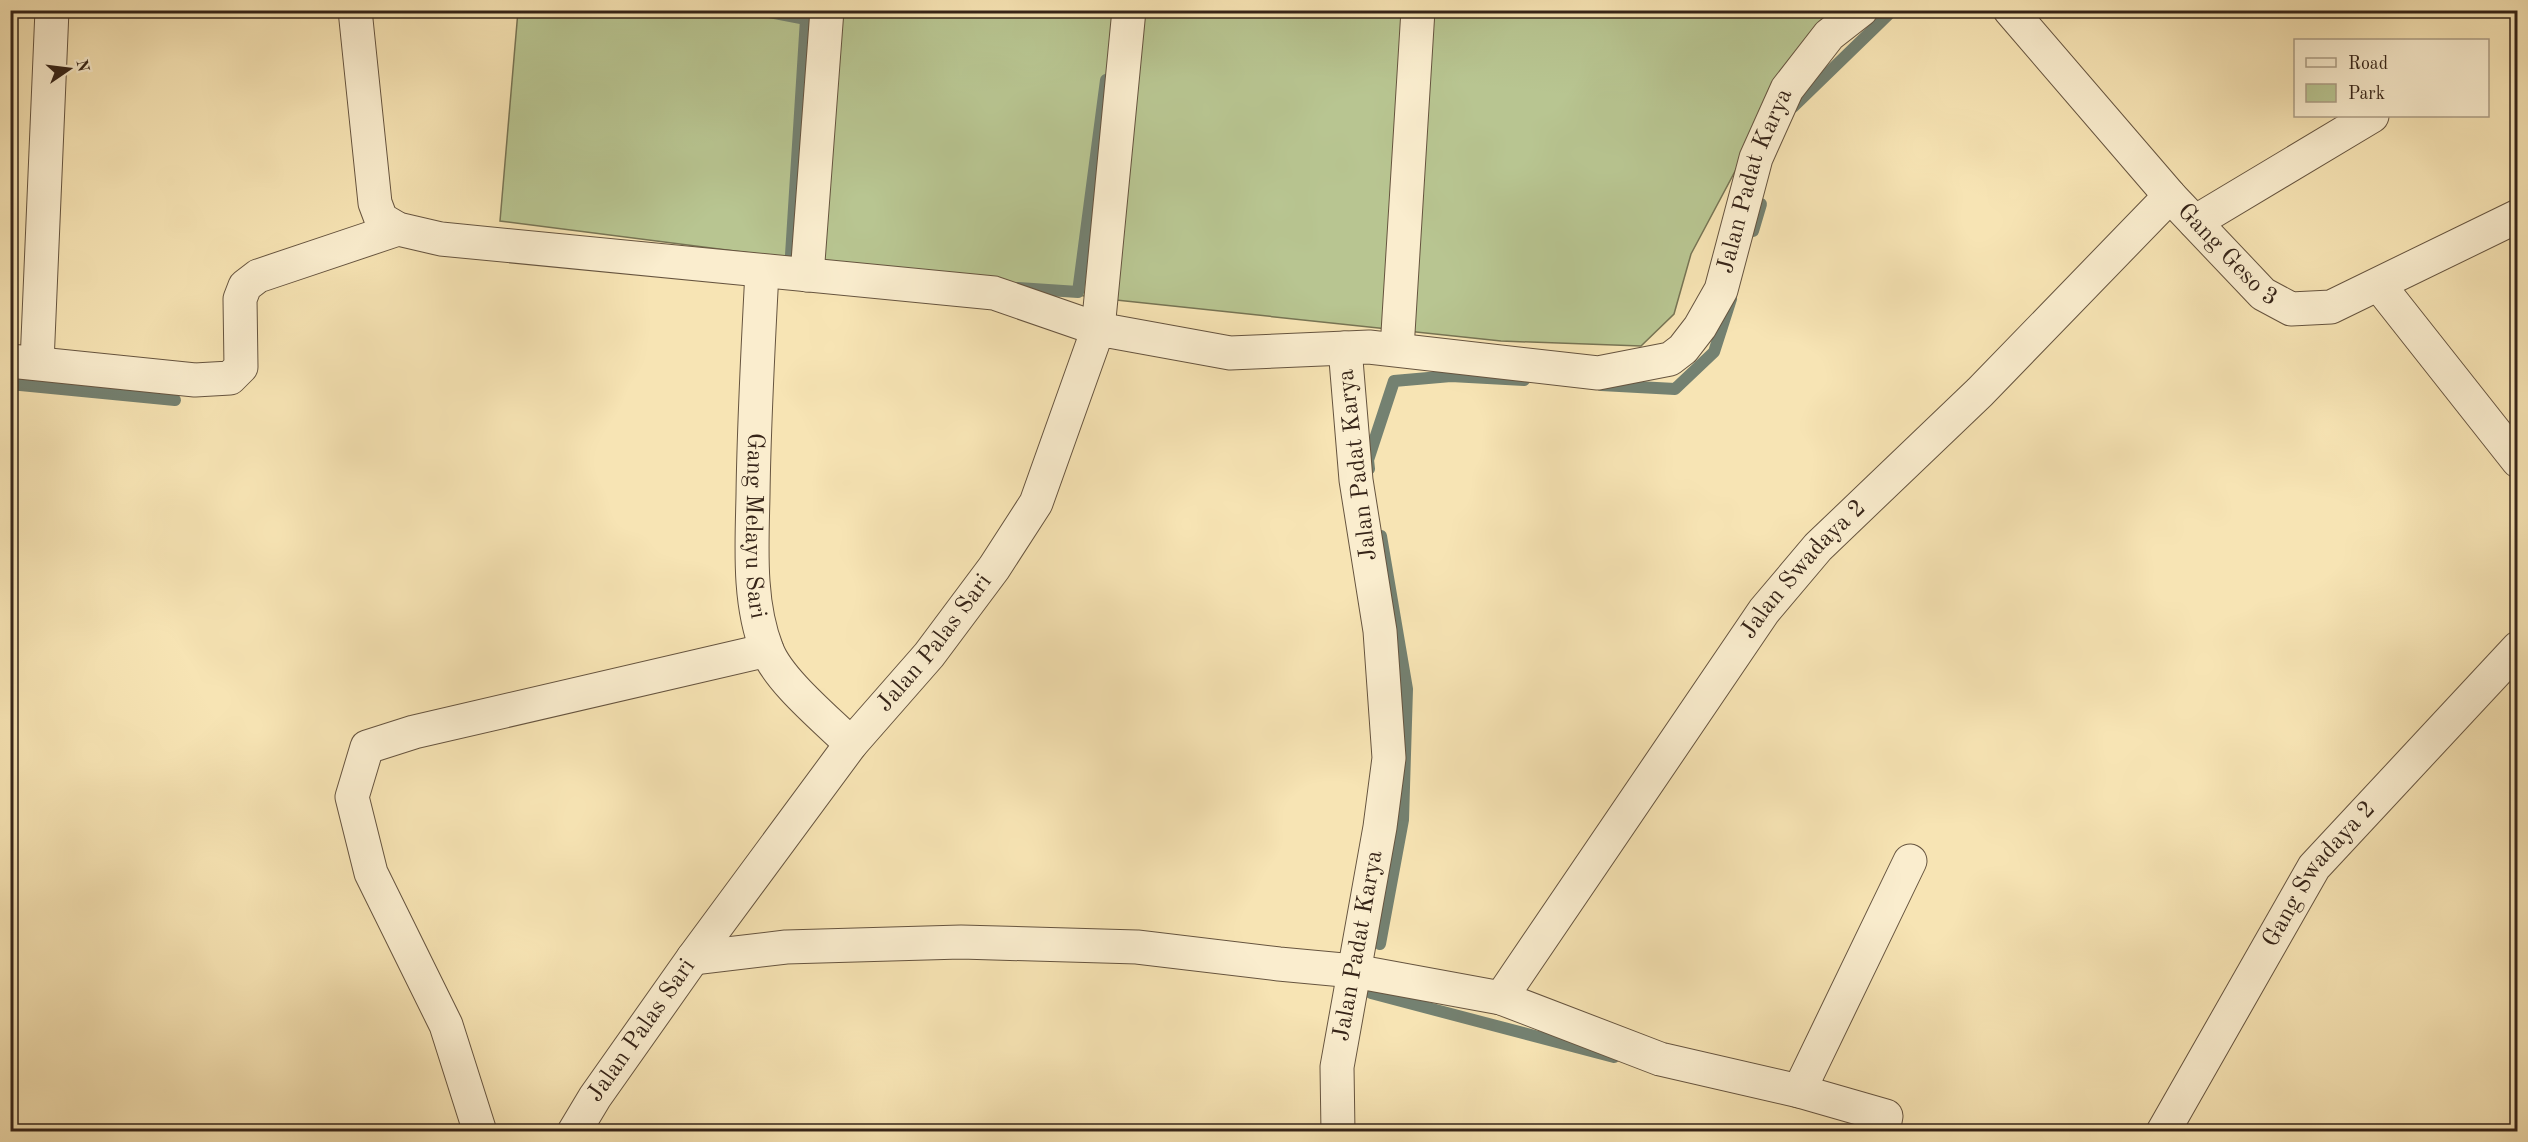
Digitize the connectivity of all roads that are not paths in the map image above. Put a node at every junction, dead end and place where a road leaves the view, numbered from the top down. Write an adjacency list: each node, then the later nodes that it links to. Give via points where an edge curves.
1 (52, 10): 19 (street)
2 (355, 10): 12 (street, via 375,203 381,219)
3 (827, 10): 14 (street)
4 (1129, 10): 16 (street, Jalan Palas Sari)
5 (1418, 10): 18 (street)
6 (1861, 10): 18 (street, Jalan Padat Karya, via 1829,36 1787,90 1756,158 1721,290 1700,327 1670,359 1598,373)
7 (2010, 10): 9 (street, Gang Geso 3)
8 (2370, 117): 11 (street)
9 (2170, 196): 11 (street, Gang Geso 3); 27 (street, Jalan Swadaya 2, via 1980,392 1818,547 1764,612)
10 (2517, 216): 15 (street, Gang Geso 3)
11 (2195, 222): 15 (street, Gang Geso 3, via 2263,294 2291,309 2331,307)
12 (398, 228): 13 (street, via 441,239); 19 (street, via 258,276 245,286 240,299 241,367 230,378 195,380)
13 (762, 272): 14 (street); 22 (street, Gang Melayu Sari, via 754,402 752,551 757,612)
14 (807, 275): 16 (street, via 994,293)
15 (2379, 285): 20 (street)
16 (1098, 329): 17 (street, via 1230,353); 23 (street, Jalan Palas Sari, via 1036,503 994,568 929,655)
17 (1345, 348): 18 (street, Jalan Padat Karya); 26 (street, Jalan Padat Karya, via 1356,480 1380,631 1389,758)
18 (1397, 348)
19 (24, 362)
20 (2517, 461)
21 (2517, 648): 33 (street, Gang Swadaya 2, via 2314,867)
22 (767, 650): 23 (street, Gang Melayu Sari, via 778,672); 29 (street, via 414,732 367,747 352,797 371,873 446,1025)
23 (851, 744): 25 (street, Jalan Palas Sari)
24 (1910, 861): 28 (street)
25 (693, 958): 26 (street, via 786,947 961,942 1137,946); 30 (street, Jalan Palas Sari)
26 (1354, 971): 27 (street); 31 (street, Jalan Padat Karya, via 1337,1068)
27 (1501, 998): 28 (street, via 1660,1059)
28 (1799, 1090): 32 (street, via 1886,1116)
29 (480, 1131)
30 (574, 1131)
31 (1338, 1131)
32 (1883, 1131)
33 (2163, 1131)

